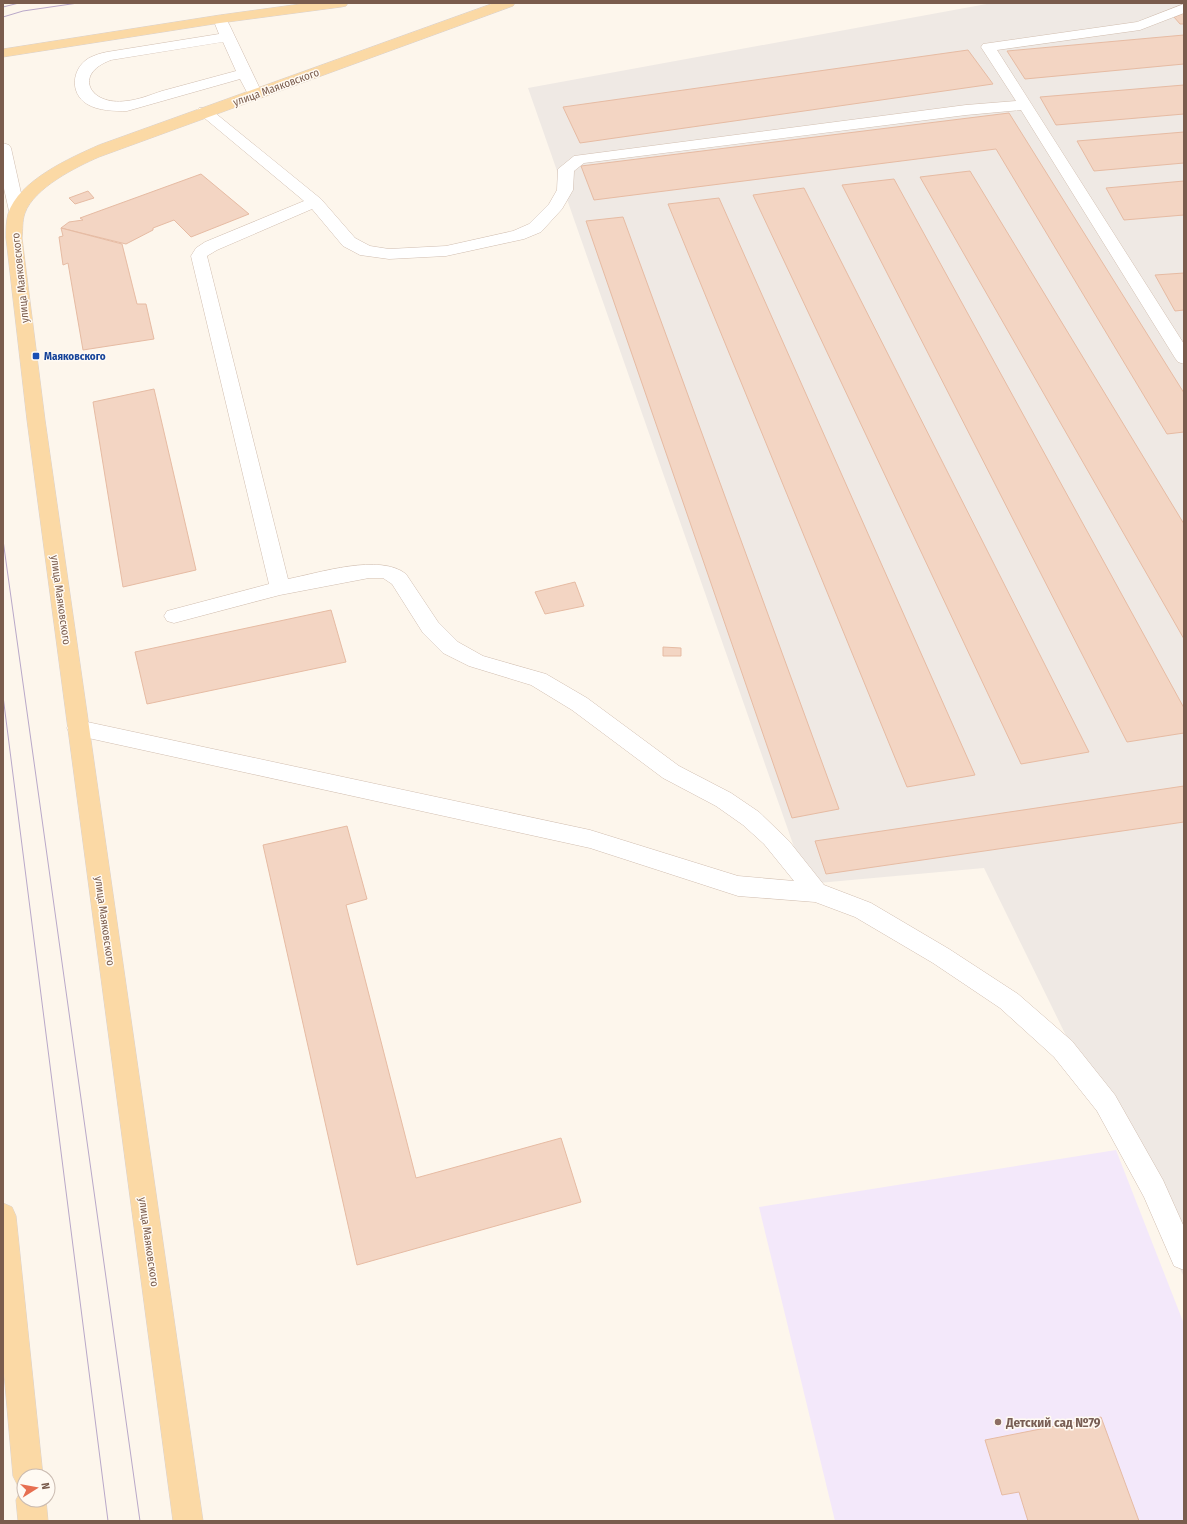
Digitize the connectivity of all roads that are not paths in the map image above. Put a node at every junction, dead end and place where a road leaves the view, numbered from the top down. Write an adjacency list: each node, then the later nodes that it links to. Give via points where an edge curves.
1 (340, 3): 4 (main road)
2 (508, 3): 8 (main road, улица Маяковского)
3 (1184, 8): 9 (lane, via 1140,26 988,47)
4 (220, 19): 5 (lane); 6 (main road)
5 (227, 37): 7 (lane); 7 (lane, via 107,56 93,62 85,71 82,83 84,94 94,102 110,106 127,106)
6 (3, 53)
7 (244, 72): 8 (lane)
8 (255, 95): 10 (main road, улица Маяковского)
9 (1026, 105): 12 (lane, via 966,110 580,159 566,169 564,190 556,206 535,228 518,235 446,251 389,254 366,252 348,242); 14 (lane)
10 (204, 111): 12 (lane); 13 (main road, улица Маяковского, via 68,164 32,192)
11 (3, 148): 13 (lane)
12 (315, 202): 15 (lane, via 211,246 200,256)
13 (17, 211): 17 (main road, улица Маяковского, via 14,238)
14 (1184, 358)
15 (280, 588): 16 (lane); 18 (lane, via 369,570 394,574 439,640 453,651 474,661 510,670 547,684 672,772 740,810 780,846)
16 (174, 616)
17 (78, 728): 18 (lane, via 590,838 738,886); 24 (main road, улица Маяковского)
18 (816, 892): 20 (lane, via 863,910 942,956 1009,1001 1063,1049 1106,1104 1154,1189)
19 (3, 1216): 21 (main road)
20 (1184, 1256)
21 (27, 1468)
22 (32, 1508): 23 (main road)
23 (33, 1521)
24 (188, 1521)

